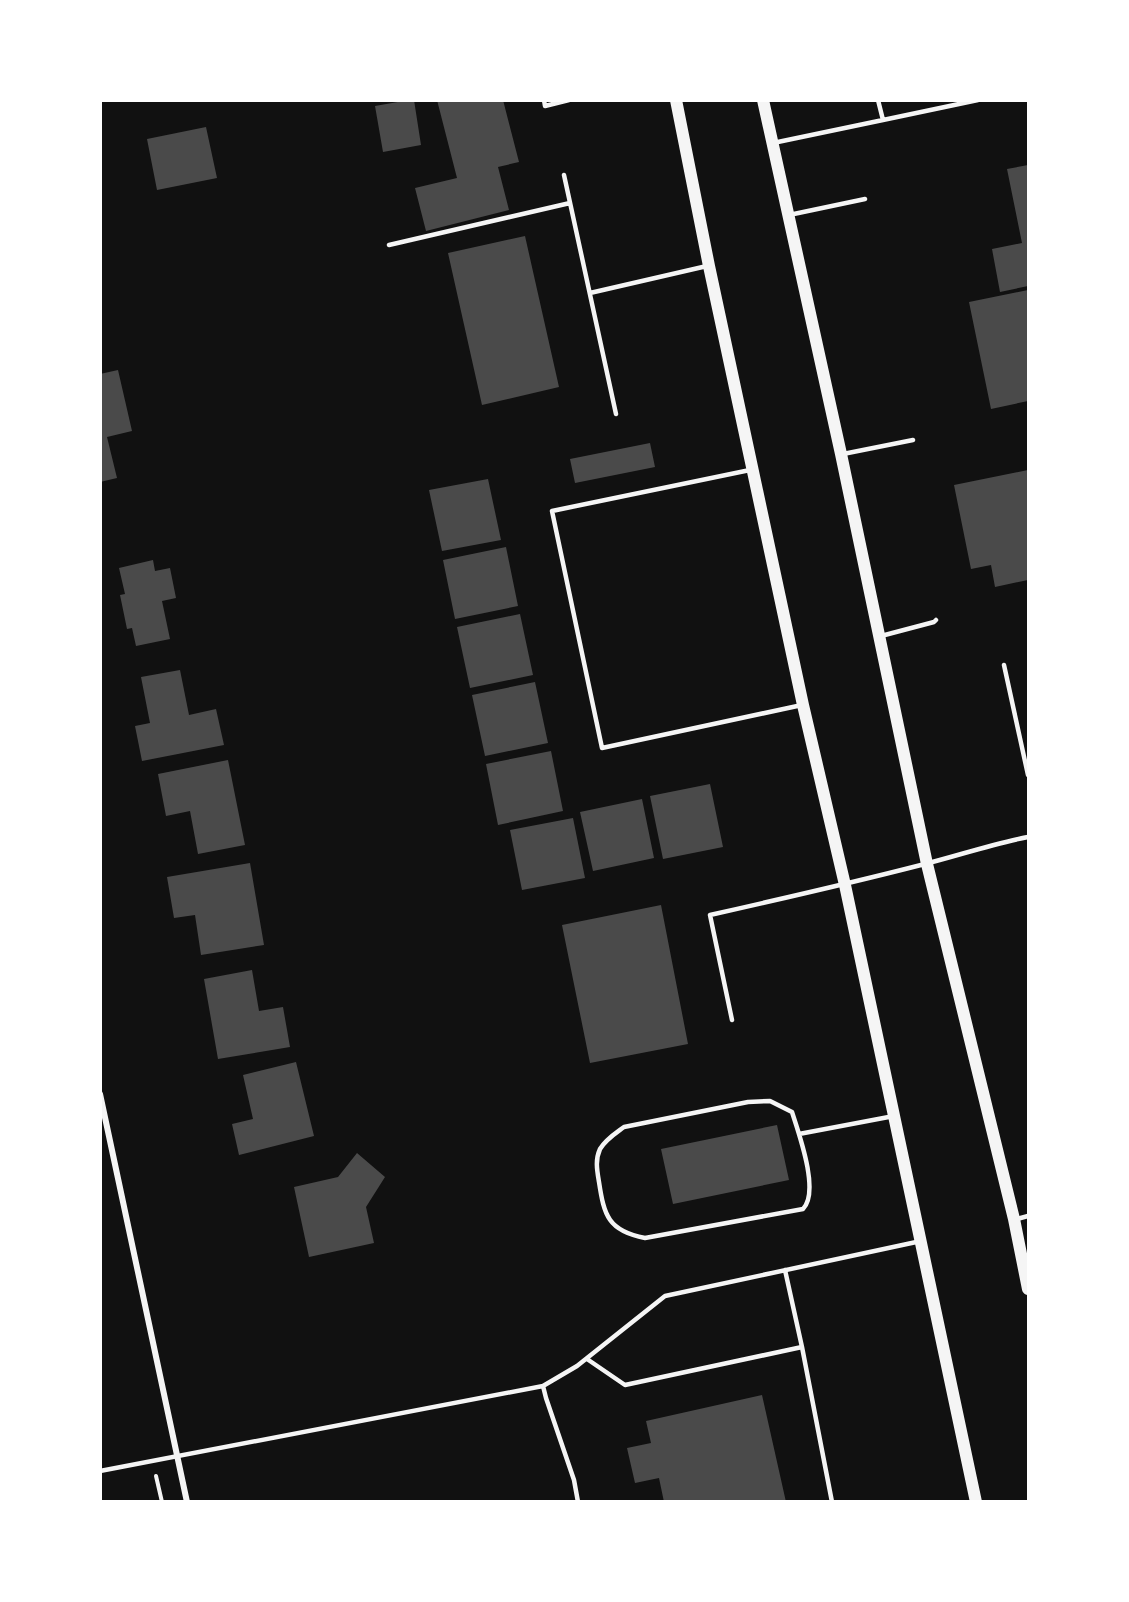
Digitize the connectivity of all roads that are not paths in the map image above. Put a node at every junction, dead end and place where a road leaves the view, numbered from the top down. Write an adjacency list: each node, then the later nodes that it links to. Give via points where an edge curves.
1 (544, 100): 2 (lane, via 545,106)
2 (569, 100)
3 (676, 100): 14 (main road)
4 (763, 100): 8 (main road)
5 (878, 100): 7 (lane)
6 (978, 100): 7 (lane)
7 (883, 120): 8 (lane)
8 (773, 143): 12 (main road)
9 (564, 175): 11 (lane)
10 (865, 199): 12 (lane)
11 (570, 203): 13 (lane); 15 (lane)
12 (789, 215): 18 (main road)
13 (389, 245)
14 (709, 266): 15 (lane); 19 (main road)
15 (590, 293): 16 (lane)
16 (616, 414)
17 (914, 440): 18 (lane)
18 (841, 454): 21 (main road)
19 (753, 469): 23 (main road); 23 (lane, via 552,512 602,748)
20 (936, 620): 21 (lane)
21 (878, 636): 26 (main road)
22 (1004, 665): 24 (lane)
23 (803, 705): 27 (main road)
24 (1029, 775)
25 (1029, 837): 26 (lane)
26 (927, 864): 27 (lane); 33 (main road)
27 (845, 885): 28 (lane, via 710,915); 30 (main road)
28 (732, 1020)
29 (100, 1094): 40 (street)
30 (894, 1116): 31 (lane); 34 (main road)
31 (799, 1134): 31 (lane, via 792,1112 770,1101 624,1127 600,1149 596,1163 603,1206 608,1218 627,1235 645,1238 803,1209 811,1188)
32 (1029, 1216): 33 (lane)
33 (1014, 1220): 36 (main road)
34 (921, 1241): 35 (lane); 45 (main road)
35 (785, 1270): 37 (lane); 38 (lane, via 665,1296)
36 (1029, 1288)
37 (802, 1347): 38 (lane, via 625,1385); 44 (lane)
38 (587, 1359): 39 (lane)
39 (543, 1386): 40 (lane); 43 (lane)
40 (178, 1456): 41 (lane); 42 (street)
41 (100, 1471)
42 (187, 1502)
43 (578, 1502)
44 (832, 1502)
45 (976, 1502)

